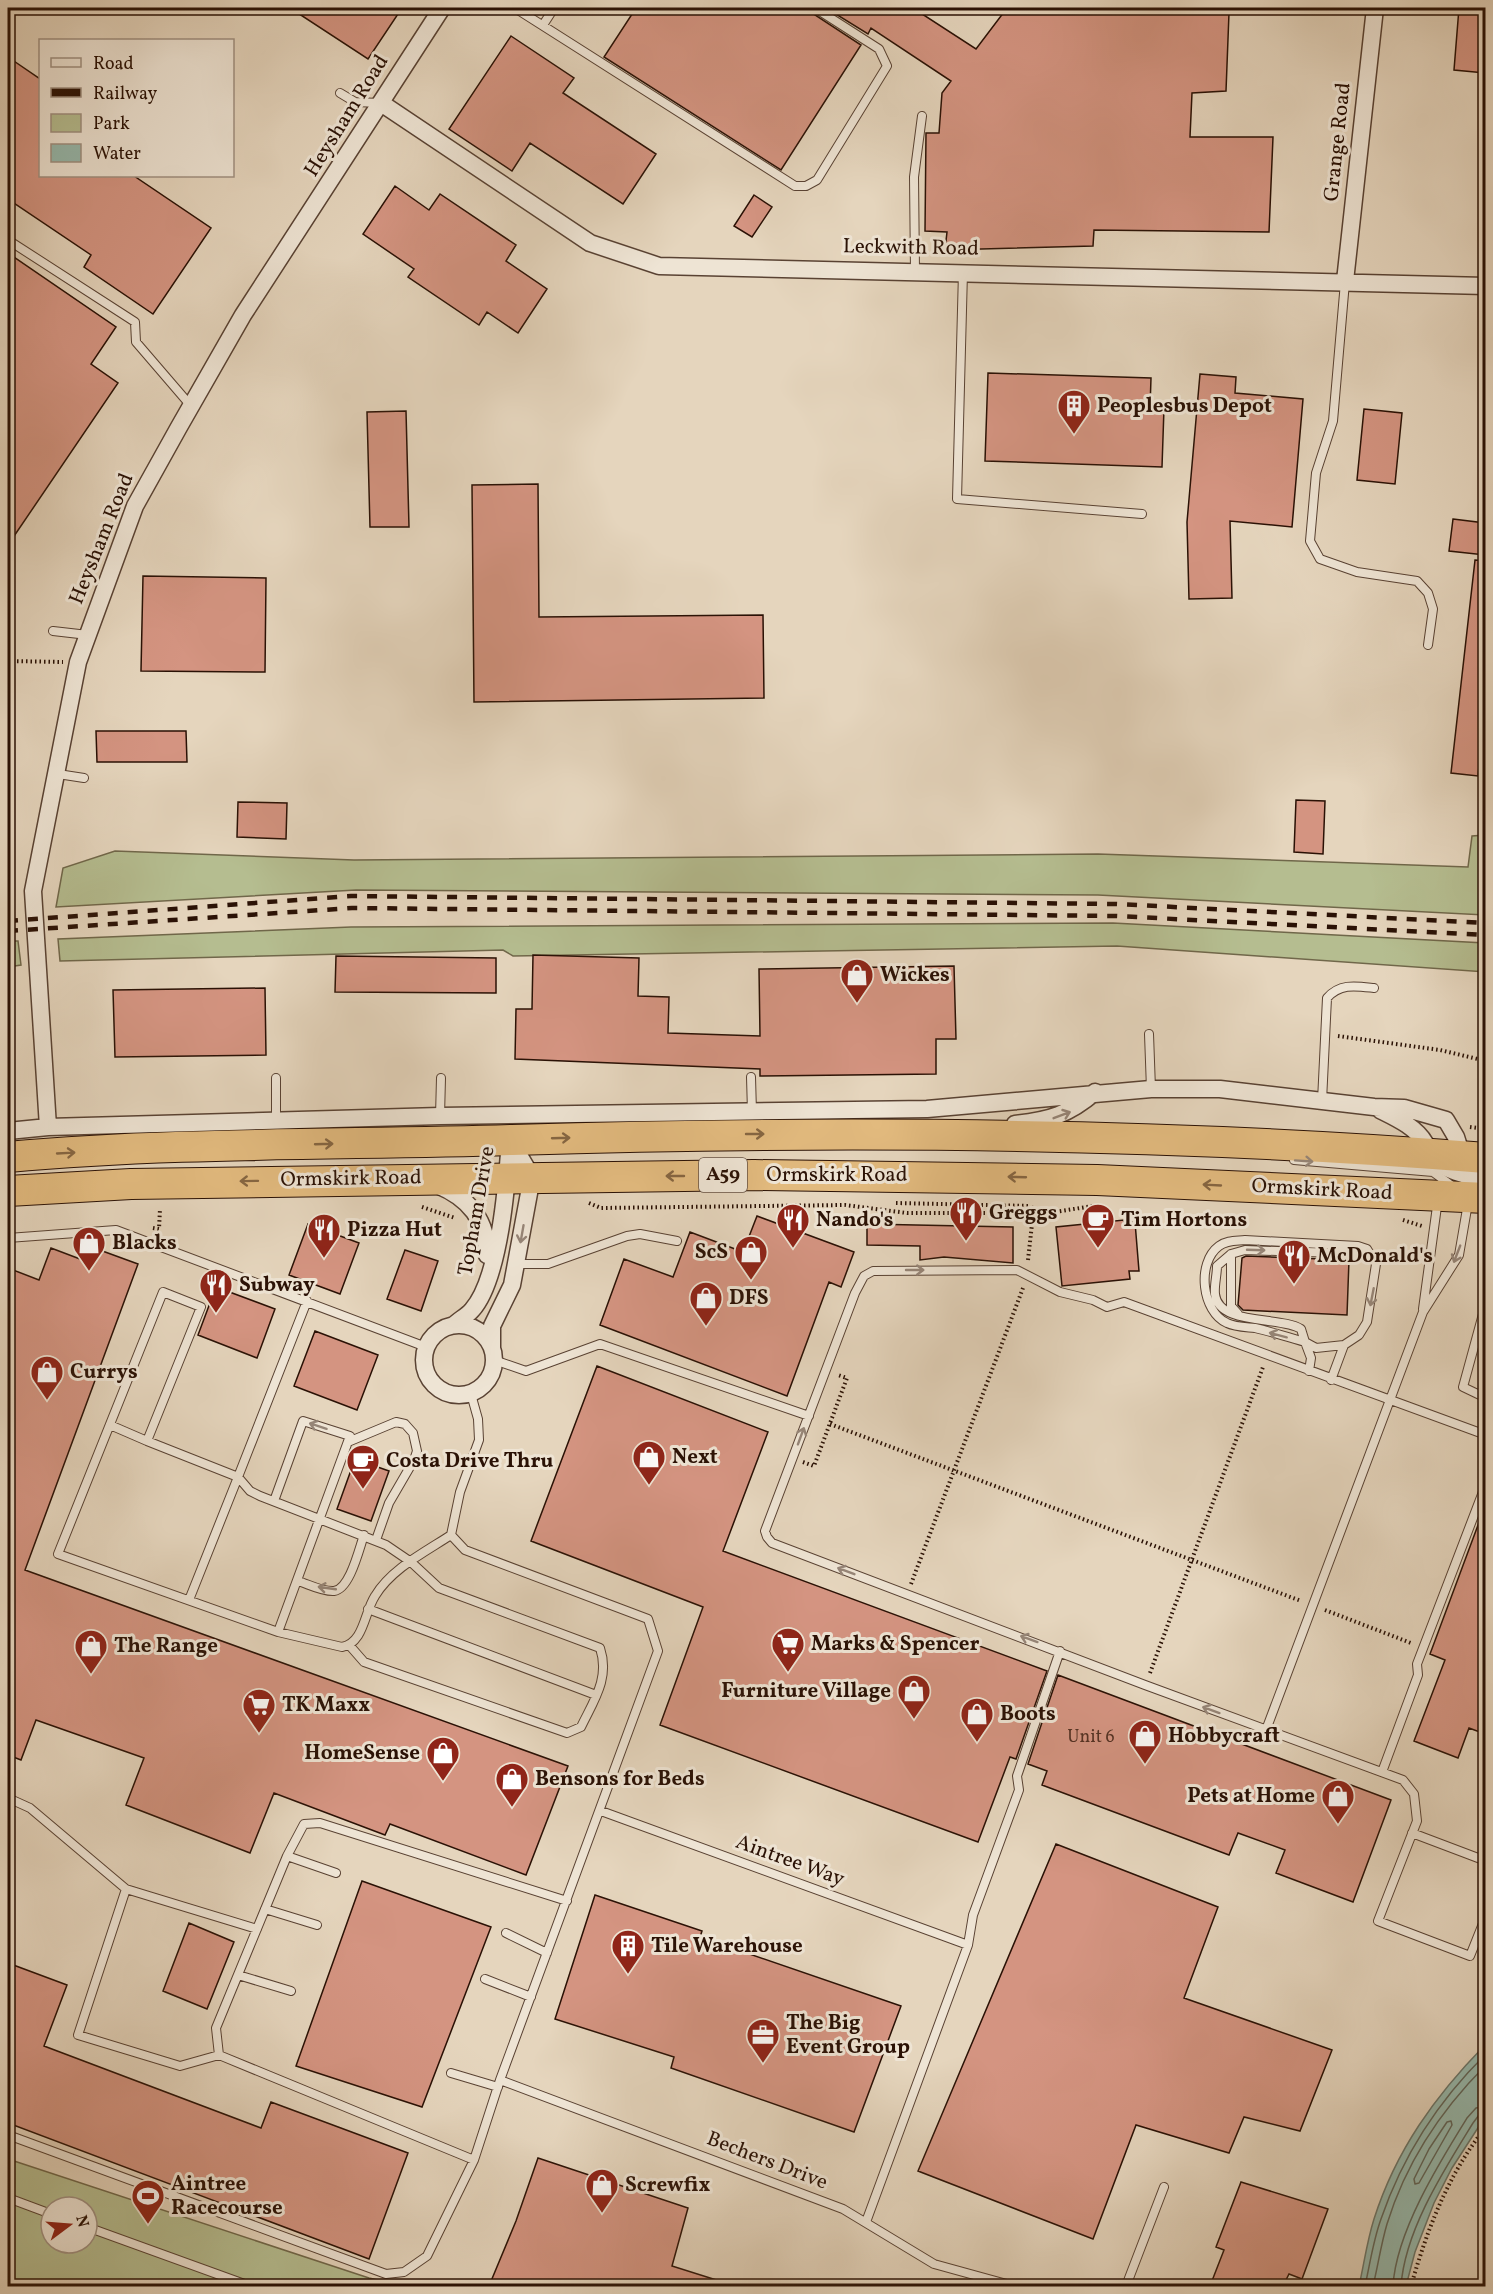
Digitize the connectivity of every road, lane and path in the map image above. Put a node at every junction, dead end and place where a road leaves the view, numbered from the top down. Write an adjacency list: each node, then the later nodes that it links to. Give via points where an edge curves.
1 (442, 8): 8 (street, Heysham Road)
2 (515, 8): 6 (lane)
3 (554, 8): 6 (lane)
4 (815, 8): 6 (lane, via 879,49 887,66 817,180 806,186 795,186)
5 (1375, 8): 13 (street, Grange Road)
6 (543, 25)
7 (340, 93): 8 (lane, via 355,102)
8 (381, 104): 11 (street, Leckwith Road, via 590,243 658,266); 15 (street, Heysham Road, via 243,315)
9 (922, 116): 11 (lane, via 914,177)
10 (8, 240): 15 (lane, via 135,322 136,342)
11 (915, 271): 12 (street, Leckwith Road)
12 (963, 272): 13 (street, Leckwith Road); 16 (lane, via 957,499)
13 (1345, 281): 14 (street, Leckwith Road); 19 (lane, via 1333,421 1316,473 1310,541 1320,559 1357,572 1417,581 1428,593 1433,609)
14 (1485, 286)
15 (191, 406): 18 (street, Heysham Road, via 135,506)
16 (1142, 514)
17 (53, 630): 18 (lane)
18 (88, 635): 21 (street, Heysham Road)
19 (1428, 645)
20 (8, 661): 21 (path)
21 (78, 662): 22 (street, Heysham Road)
22 (58, 774): 23 (lane); 38 (street, Heysham Road, via 33,891)
23 (84, 778)
24 (1374, 988): 26 (lane, via 1347,986 1332,992 1327,998)
25 (1149, 1034): 31 (lane)
26 (1325, 1035): 27 (path, via 1384,1041); 33 (lane)
27 (1485, 1061)
28 (751, 1077): 35 (lane)
29 (276, 1078): 37 (lane)
30 (441, 1078): 36 (lane)
31 (1151, 1089): 32 (street); 33 (street, via 1220,1089)
32 (1095, 1092): 35 (street, via 927,1109); 40 (street, one-way to 32, via 1053,1118 1074,1110)
33 (1322, 1101): 34 (street)
34 (1374, 1107): 44 (street, via 1396,1118 1425,1143); 47 (street, via 1404,1108 1446,1120)
35 (752, 1112): 36 (street)
36 (440, 1116): 37 (street)
37 (276, 1121): 38 (street)
38 (48, 1127): 39 (street)
39 (8, 1131)
40 (879, 1135): 41 (highway, Ormskirk Road / A59, one-way to 40); 44 (highway, Ormskirk Road / A59, via 1092,1138 1257,1150)
41 (510, 1140): 42 (highway, Ormskirk Road / A59, one-way to 41, via 158,1147); 45 (street, Topham Drive); 45 (street, Topham Drive)
42 (8, 1157)
43 (1282, 1160): 44 (lane, one-way to 44)
44 (1434, 1174): 45 (highway, Ormskirk Road / A59, one-way to 45); 47 (highway, Ormskirk Road / A59); 47 (highway, Ormskirk Road / A59); 55 (lane)
45 (520, 1177): 46 (highway, Ormskirk Road / A59); 61 (street, Topham Drive, one-way to 61); 63 (street, Topham Drive, via 504,1203)
46 (422, 1178): 48 (highway, Ormskirk Road / A59, one-way to 48, via 132,1184); 63 (street, Topham Drive, via 460,1196 481,1221 487,1248)
47 (1475, 1178): 66 (lane, one-way to 66, via 1459,1255)
48 (8, 1191)
49 (589, 1203): 53 (path, via 601,1208 845,1205 907,1213)
50 (1034, 1206): 53 (path)
51 (1103, 1207): 53 (path)
52 (160, 1209): 57 (path, via 159,1229 151,1227)
53 (1033, 1213): 62 (path)
54 (1402, 1220): 55 (path)
55 (1435, 1231): 66 (lane)
56 (8, 1238): 57 (lane, via 116,1230)
57 (144, 1240): 64 (lane)
58 (676, 1241): 61 (lane, via 640,1234 548,1264)
59 (1358, 1246): 60 (lane, one-way to 59, via 1245,1250 1336,1253); 69 (lane, one-way to 59, via 1228,1323 1216,1315 1205,1294 1210,1256 1228,1241); 70 (lane, one-way to 70, via 1367,1250 1376,1264 1376,1279 1367,1322 1359,1335)
60 (1231, 1254): 67 (lane, via 1231,1306); 67 (lane, via 1217,1266 1215,1297 1224,1310)
61 (517, 1264): 72 (street, Topham Drive, via 505,1303 492,1326)
62 (1026, 1274): 73 (lane, via 1060,1292 1107,1307 1124,1302); 79 (lane, one-way to 62, via 860,1281 869,1273 1017,1270); 85 (path)
63 (486, 1286): 68 (street, Topham Drive, via 472,1310)
64 (307, 1301): 71 (lane); 86 (lane)
65 (1485, 1303): 78 (lane, via 1463,1387)
66 (1423, 1312): 77 (lane)
67 (1240, 1317): 69 (lane, via 1292,1323 1301,1329)
68 (454, 1325): 71 (street, via 437,1332); 72 (street, via 477,1329)
69 (1305, 1342): 70 (lane, via 1316,1348); 74 (lane, via 1311,1358)
70 (1344, 1345): 75 (lane)
71 (426, 1347): 76 (street, via 425,1370 438,1389 448,1394)
72 (493, 1353): 76 (street, via 488,1381); 79 (lane, via 526,1371 600,1344)
73 (1267, 1355): 74 (lane); 93 (path)
74 (1309, 1371): 75 (lane)
75 (1331, 1380): 77 (lane)
76 (471, 1394): 91 (lane, via 479,1440 460,1492)
77 (1390, 1398): 82 (lane); 98 (lane)
78 (1485, 1398)
79 (809, 1416): 96 (lane, one-way to 79, via 772,1543 766,1537)
80 (830, 1424): 85 (path)
81 (110, 1425): 83 (lane); 83 (lane, via 163,1292 201,1307); 97 (lane, via 58,1554)
82 (1485, 1435)
83 (147, 1441): 86 (lane)
84 (348, 1442): 88 (lane, one-way to 88, via 350,1436 303,1421); 89 (lane); 92 (lane, via 396,1422 405,1424 413,1433 417,1451 414,1460 389,1503)
85 (954, 1471): 93 (path); 96 (path)
86 (238, 1477): 88 (lane, via 250,1491); 97 (lane)
87 (1485, 1484): 102 (lane)
88 (274, 1501): 89 (lane)
89 (321, 1519): 90 (lane); 95 (lane)
90 (364, 1535): 92 (lane); 95 (lane, one-way to 95, via 348,1579 340,1589 332,1591)
91 (451, 1535): 94 (lane); 109 (lane, via 465,1550 648,1619 658,1651)
92 (376, 1540): 94 (lane)
93 (1191, 1560): 98 (path); 104 (path)
94 (411, 1562): 99 (lane, via 379,1588); 105 (lane, via 439,1588 600,1648 606,1664)
95 (297, 1581): 100 (lane)
96 (907, 1594): 103 (lane, one-way to 96)
97 (189, 1600): 100 (lane)
98 (1312, 1605): 102 (path); 106 (lane)
99 (368, 1609): 101 (lane, via 357,1639); 105 (lane)
100 (278, 1632): 101 (lane, via 331,1646)
101 (350, 1646): 105 (lane, via 364,1662 567,1733 581,1727)
102 (1423, 1647): 107 (lane, via 1418,1675)
103 (1060, 1651): 104 (lane); 121 (lane, via 1017,1776 1019,1791 973,1915)
104 (1145, 1685): 106 (lane, one-way to 104)
105 (596, 1695)
106 (1266, 1730): 107 (lane)
107 (1382, 1772): 110 (lane, via 1402,1780 1414,1794 1418,1812)
108 (8, 1798): 114 (lane, via 30,1808)
109 (601, 1811): 115 (lane); 121 (lane, Aintree Way)
110 (1412, 1833): 112 (lane); 117 (lane, via 1378,1921 1470,1956)
111 (287, 1856): 113 (lane); 115 (lane, via 304,1824 320,1823); 116 (lane)
112 (1485, 1861)
113 (336, 1873)
114 (126, 1889): 119 (lane); 127 (lane, via 78,2035 180,2066)
115 (567, 1901): 122 (lane)
116 (265, 1909): 118 (lane); 119 (lane)
117 (1485, 1916)
118 (317, 1925)
119 (257, 1929): 123 (lane)
120 (506, 1933): 122 (lane)
121 (968, 1945): 136 (lane)
122 (547, 1953): 126 (lane)
123 (238, 1975): 125 (lane); 127 (lane, via 216,2028)
124 (485, 1979): 126 (lane)
125 (291, 1991)
126 (531, 1996): 129 (lane)
127 (219, 2055): 132 (lane)
128 (451, 2073): 129 (lane, Bechers Drive)
129 (499, 2083): 132 (lane); 136 (lane, Bechers Drive, via 843,2209)
130 (1485, 2127): 141 (path, via 1438,2207)
131 (8, 2135): 132 (lane, via 386,2274 404,2272 427,2256)
132 (474, 2160)
133 (1164, 2187): 140 (lane)
134 (8, 2198): 135 (lane)
135 (39, 2210)
136 (866, 2222): 139 (lane, Bechers Drive, via 934,2264)
137 (99, 2231): 138 (lane)
138 (250, 2286)
139 (1014, 2286)
140 (1125, 2286)
141 (1411, 2286)

